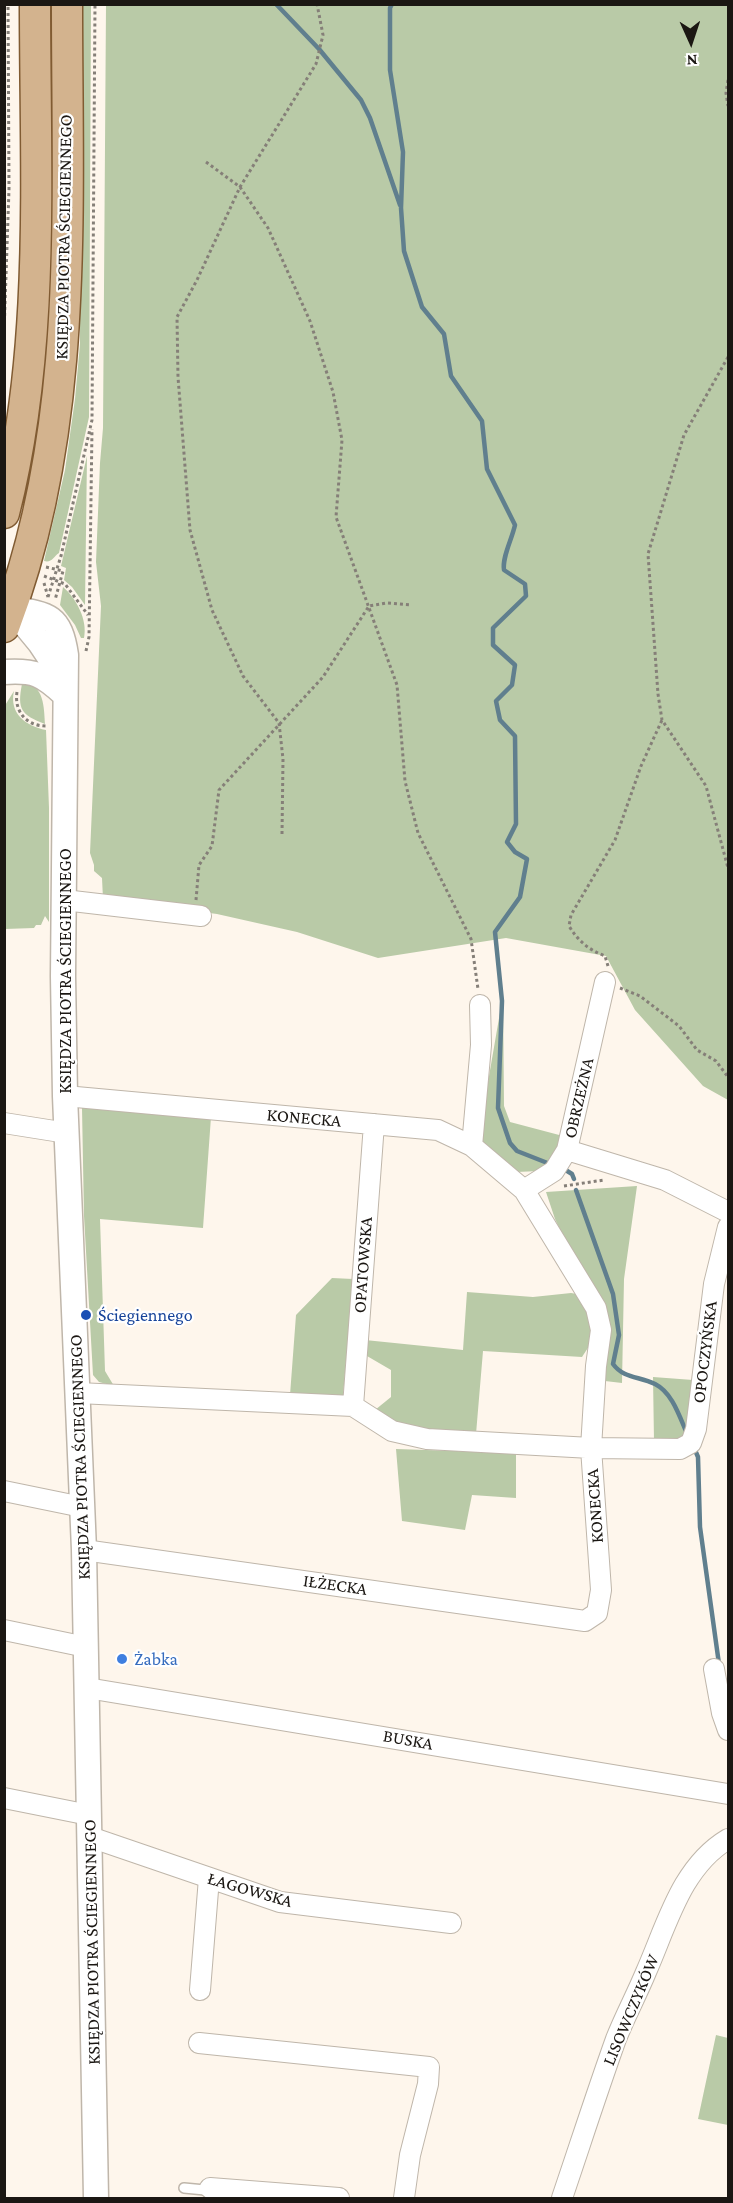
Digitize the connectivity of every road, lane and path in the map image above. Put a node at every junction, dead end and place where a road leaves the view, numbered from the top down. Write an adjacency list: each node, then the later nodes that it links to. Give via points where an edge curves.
1 (8, 4): 9 (path, via 9,189)
2 (35, 4): 12 (main road, KSIĘDZA PIOTRA ŚCIEGIENNEGO, via 36,240 31,330 21,428)
3 (66, 4): 22 (main road, KSIĘDZA PIOTRA ŚCIEGIENNEGO, via 66,279 62,357 48,466 27,561)
4 (317, 4): 8 (path, via 322,34 316,64)
5 (729, 80): 6 (path)
6 (729, 106)
7 (206, 162): 8 (path)
8 (240, 186): 21 (path, via 268,228 310,321 330,382 342,440 336,518); 28 (path, via 177,317 178,376 190,530 212,610 243,676)
9 (4, 334)
10 (729, 357): 27 (path, via 684,435 648,554)
11 (92, 420): 23 (path)
12 (4, 513)
13 (43, 566): 14 (path)
14 (48, 567): 15 (path); 16 (path)
15 (57, 569): 17 (path); 18 (path, via 63,571)
16 (43, 576): 17 (path); 19 (path)
17 (54, 578): 18 (path); 19 (path)
18 (60, 581): 19 (path, via 54,604); 23 (path)
19 (48, 598)
20 (411, 605): 21 (path)
21 (369, 606): 28 (path, via 322,677); 35 (path, via 397,685 405,781 418,832 471,939)
22 (7, 614): 26 (street, KSIĘDZA PIOTRA ŚCIEGIENNEGO, via 40,643)
23 (88, 615): 24 (path)
24 (86, 655)
25 (12, 677): 26 (street, via 30,671); 29 (path, via 17,710 22,715 42,727)
26 (64, 686): 29 (street, KSIĘDZA PIOTRA ŚCIEGIENNEGO)
27 (662, 720): 31 (path, via 706,786); 34 (path, via 615,840 571,915 569,926 576,938 605,956 609,969)
28 (279, 723): 30 (path, via 283,759); 33 (path, via 219,790 212,846 199,865)
29 (64, 725): 32 (street, KSIĘDZA PIOTRA ŚCIEGIENNEGO)
30 (282, 834)
31 (729, 868)
32 (64, 900): 33 (street); 37 (street, KSIĘDZA PIOTRA ŚCIEGIENNEGO)
33 (198, 912)
34 (605, 982): 36 (path, via 640,996 678,1026 697,1050 716,1061); 42 (street, OBRZEŻNA)
35 (480, 1005): 41 (street, via 481,1045)
36 (729, 1077)
37 (65, 1096): 39 (street, KONECKA); 40 (street, KSIĘDZA PIOTRA ŚCIEGIENNEGO)
38 (4, 1124): 40 (street)
39 (374, 1124): 41 (street, KONECKA, via 438,1130); 47 (street, OPATOWSKA)
40 (67, 1133): 46 (street, KSIĘDZA PIOTRA ŚCIEGIENNEGO)
41 (472, 1146): 43 (street, KONECKA)
42 (567, 1150): 43 (street, via 554,1171); 44 (street, OBRZEŻNA, via 665,1180)
43 (524, 1190): 48 (street, KONECKA, via 596,1308 602,1330)
44 (729, 1212)
45 (729, 1227): 48 (street, OPOCZYŃSKA, via 714,1284 696,1430 691,1443 680,1449)
46 (78, 1393): 47 (street); 50 (street, KSIĘDZA PIOTRA ŚCIEGIENNEGO)
47 (353, 1406): 48 (street, via 392,1431 426,1439)
48 (591, 1448): 52 (street, KONECKA, via 601,1590 597,1613)
49 (4, 1491): 50 (street)
50 (82, 1507): 51 (street, KSIĘDZA PIOTRA ŚCIEGIENNEGO)
51 (84, 1550): 52 (street, IŁŻECKA); 54 (street, KSIĘDZA PIOTRA ŚCIEGIENNEGO)
52 (585, 1621)
53 (4, 1630): 54 (street)
54 (86, 1647): 56 (street, KSIĘDZA PIOTRA ŚCIEGIENNEGO)
55 (714, 1669): 57 (street)
56 (87, 1688): 58 (street, BUSKA); 60 (street, KSIĘDZA PIOTRA ŚCIEGIENNEGO)
57 (729, 1730)
58 (729, 1794)
59 (4, 1798): 60 (street, ŁAGOWSKA)
60 (90, 1826): 62 (street, ŁAGOWSKA); 68 (street, KSIĘDZA PIOTRA ŚCIEGIENNEGO)
61 (729, 1839): 71 (street, LISOWCZYKÓW, via 697,1867 676,1900 617,2036)
62 (209, 1878): 63 (street, ŁAGOWSKA, via 280,1902); 64 (street)
63 (451, 1923)
64 (200, 1989)
65 (198, 2043): 70 (street, via 429,2067)
66 (184, 2188): 67 (lane)
67 (210, 2188): 69 (street)
68 (96, 2199)
69 (339, 2199)
70 (404, 2199)
71 (562, 2199)

